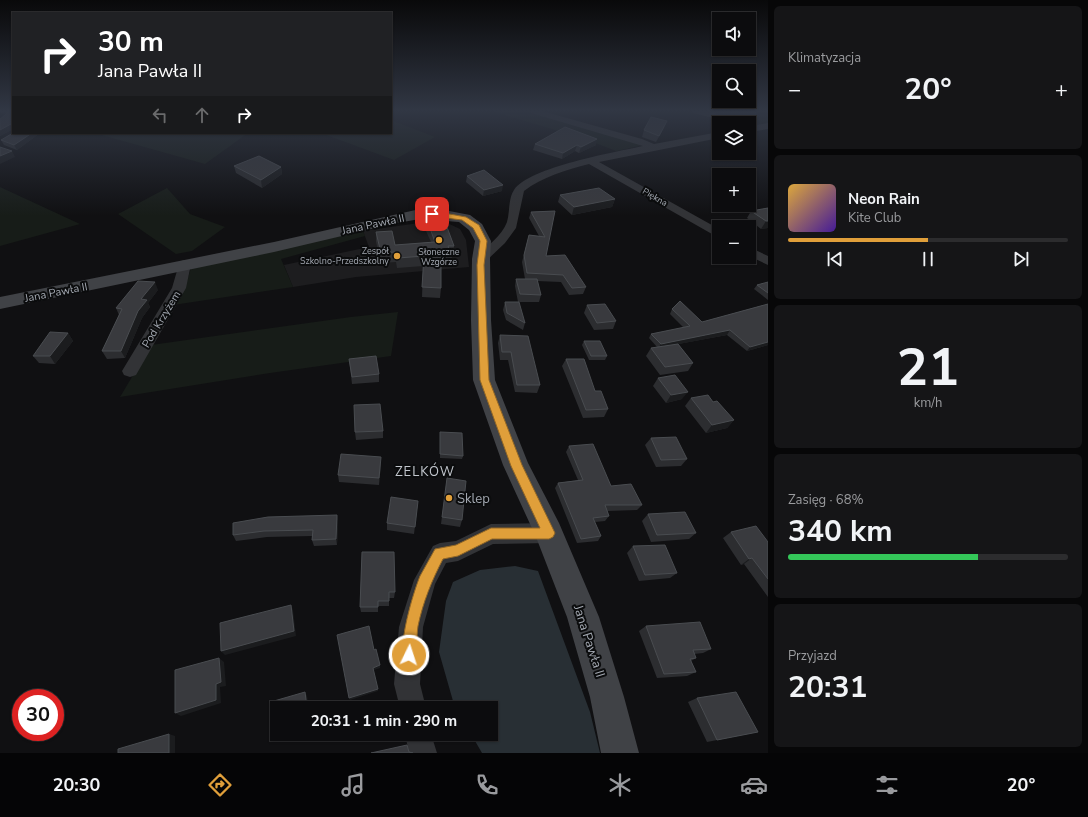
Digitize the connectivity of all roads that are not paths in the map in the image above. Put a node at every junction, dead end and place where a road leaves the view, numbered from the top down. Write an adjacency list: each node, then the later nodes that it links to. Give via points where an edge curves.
1 (658, 146): 2 (street)
2 (653, 147): 3 (street)
3 (591, 161): 4 (street, Piękna); 5 (street, via 545,174 527,183 519,190)
4 (712, 230)
5 (507, 232): 6 (street); 8 (street)
6 (480, 234): 8 (street, Jana Pawła II, via 483,241); 10 (street, Jana Pawła II, via 476,226 464,218 444,214 420,214)
7 (756, 255): 9 (street)
8 (481, 259): 13 (street, Jana Pawła II, via 484,380 516,466)
9 (768, 261)
10 (185, 264): 11 (street, Jana Pawła II); 12 (street, Pod Krzyżem, via 179,288)
11 (0, 304)
12 (130, 371)
13 (549, 533): 14 (street, via 491,534 458,550 440,553 425,580 411,627 407,684); 17 (street, Jana Pawła II, via 583,617 607,697)
14 (411, 701)
15 (420, 741): 16 (street)
16 (423, 753)
17 (620, 753)

